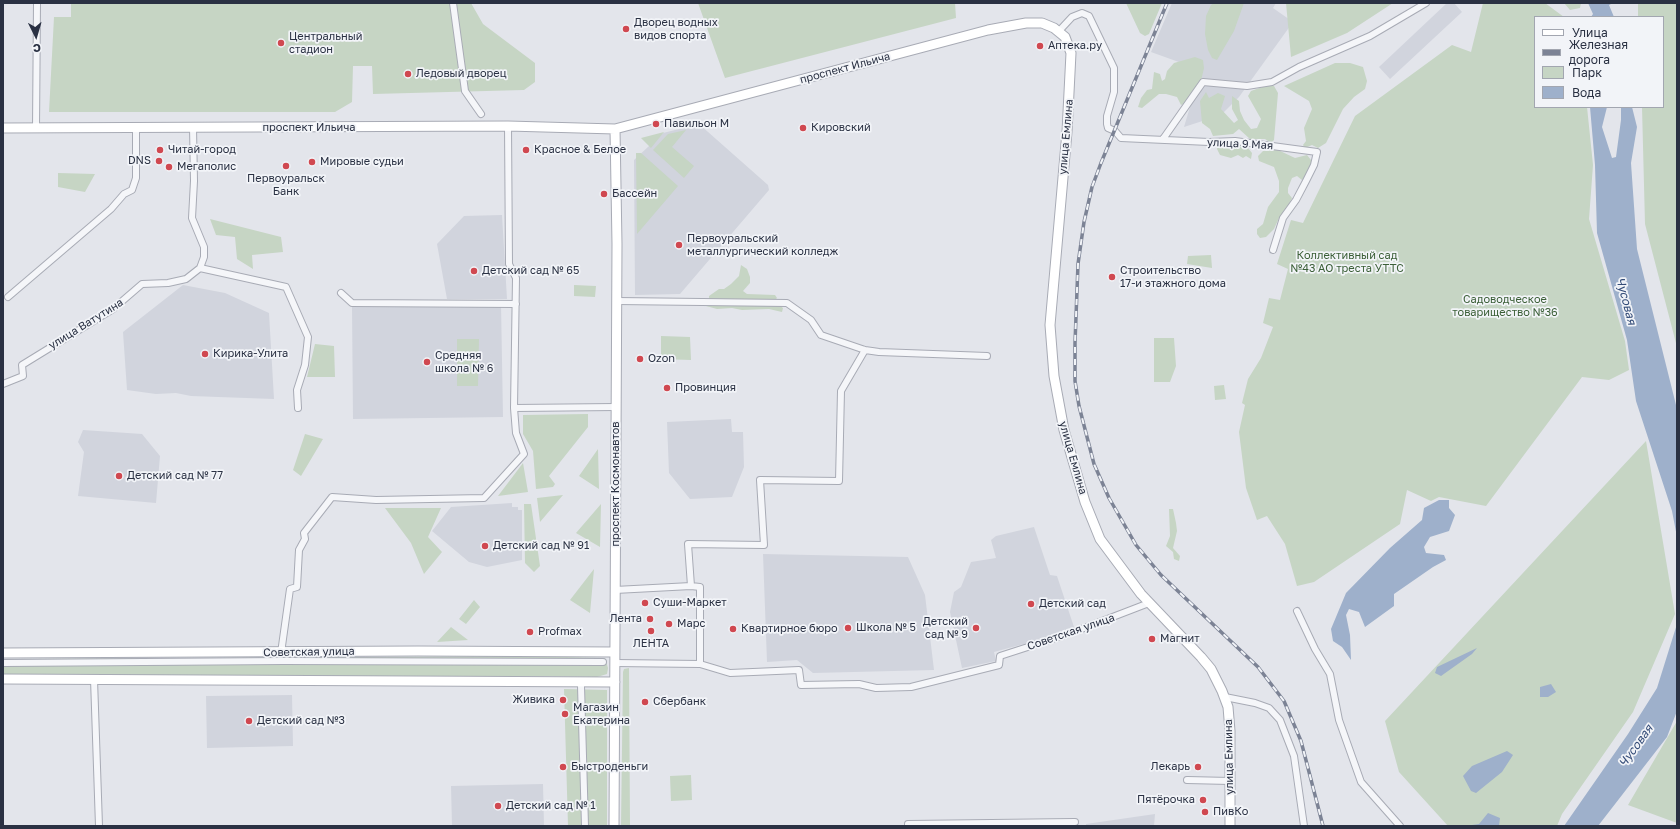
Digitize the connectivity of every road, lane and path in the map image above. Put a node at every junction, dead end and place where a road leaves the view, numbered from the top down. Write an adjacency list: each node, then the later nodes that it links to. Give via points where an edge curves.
1 (37, 3): 9 (street)
2 (453, 3): 5 (street, via 465,91)
3 (1426, 3): 12 (street, via 1370,36 1272,82 1247,86 1203,82)
4 (1059, 31): 11 (street, проспект Ильича, via 1048,24 1035,22 988,30); 12 (street, улица 9 Мая, via 1072,17 1082,13 1089,16 1112,60 1116,77 1107,116 1108,128 1121,138); 27 (street, улица Емлина, via 1069,45 1071,53 1050,325 1054,376 1064,430 1095,528 1108,552)
5 (481, 114)
6 (508, 126): 7 (street, проспект Ильича); 11 (street, проспект Ильича); 18 (street, via 509,264 516,278)
7 (193, 127): 10 (street, проспект Ильича); 14 (street, via 192,218 204,246)
8 (3, 128): 9 (street, проспект Ильича)
9 (36, 128): 10 (street, проспект Ильича)
10 (136, 128): 16 (street, via 136,178 132,190 124,194 107,212)
11 (615, 128): 17 (street, проспект Космонавтов)
12 (1163, 139): 13 (street, улица 9 Мая, via 1236,142 1317,152 1303,188 1283,218)
13 (1273, 250)
14 (200, 268): 21 (street, улица Ватутина, via 186,279 168,284 142,284 113,309 22,365 22,376); 23 (street, via 286,287 308,337 305,365 297,390)
15 (341, 293): 18 (street, via 352,303)
16 (8, 297)
17 (617, 302): 19 (street, via 787,303 811,320 821,335); 22 (street, проспект Космонавтов)
18 (516, 304): 24 (street)
19 (865, 350): 20 (street); 25 (street, via 841,391 839,482 760,480 764,545 688,544)
20 (987, 356)
21 (3, 384)
22 (616, 407): 24 (street); 26 (street, проспект Космонавтов)
23 (298, 408)
24 (514, 408): 31 (street, via 516,434 524,454 484,498 376,500 332,497 304,533 305,539 299,550 297,587 290,589)
25 (691, 586): 26 (street); 35 (street, via 700,587)
26 (615, 590): 29 (street, проспект Космонавтов)
27 (1149, 603): 35 (street, Советская улица, via 1071,633 1000,656 999,665 911,687 876,688 859,684 801,685 799,670 730,674); 40 (street, улица Емлина, via 1208,665)
28 (1297, 611): 50 (street, via 1330,674 1339,720 1361,782)
29 (615, 652): 31 (street, Советская улица); 34 (street, проспект Космонавтов)
30 (3, 653): 31 (street, Советская улица)
31 (281, 653)
32 (603, 662): 33 (street)
33 (3, 663)
34 (615, 663): 35 (street); 38 (street, проспект Космонавтов)
35 (700, 664)
36 (3, 679): 37 (street)
37 (94, 679): 38 (street); 45 (street)
38 (615, 682): 47 (street, проспект Космонавтов)
39 (581, 686): 46 (street)
40 (1225, 698): 42 (street, улица Емлина, via 1230,724); 49 (street, via 1268,708 1280,720 1294,756)
41 (1187, 780): 42 (street)
42 (1230, 781): 48 (street, улица Емлина)
43 (1075, 822): 44 (street)
44 (908, 825)
45 (99, 826)
46 (585, 826)
47 (614, 826)
48 (1230, 826)
49 (1304, 826)
50 (1400, 826)

